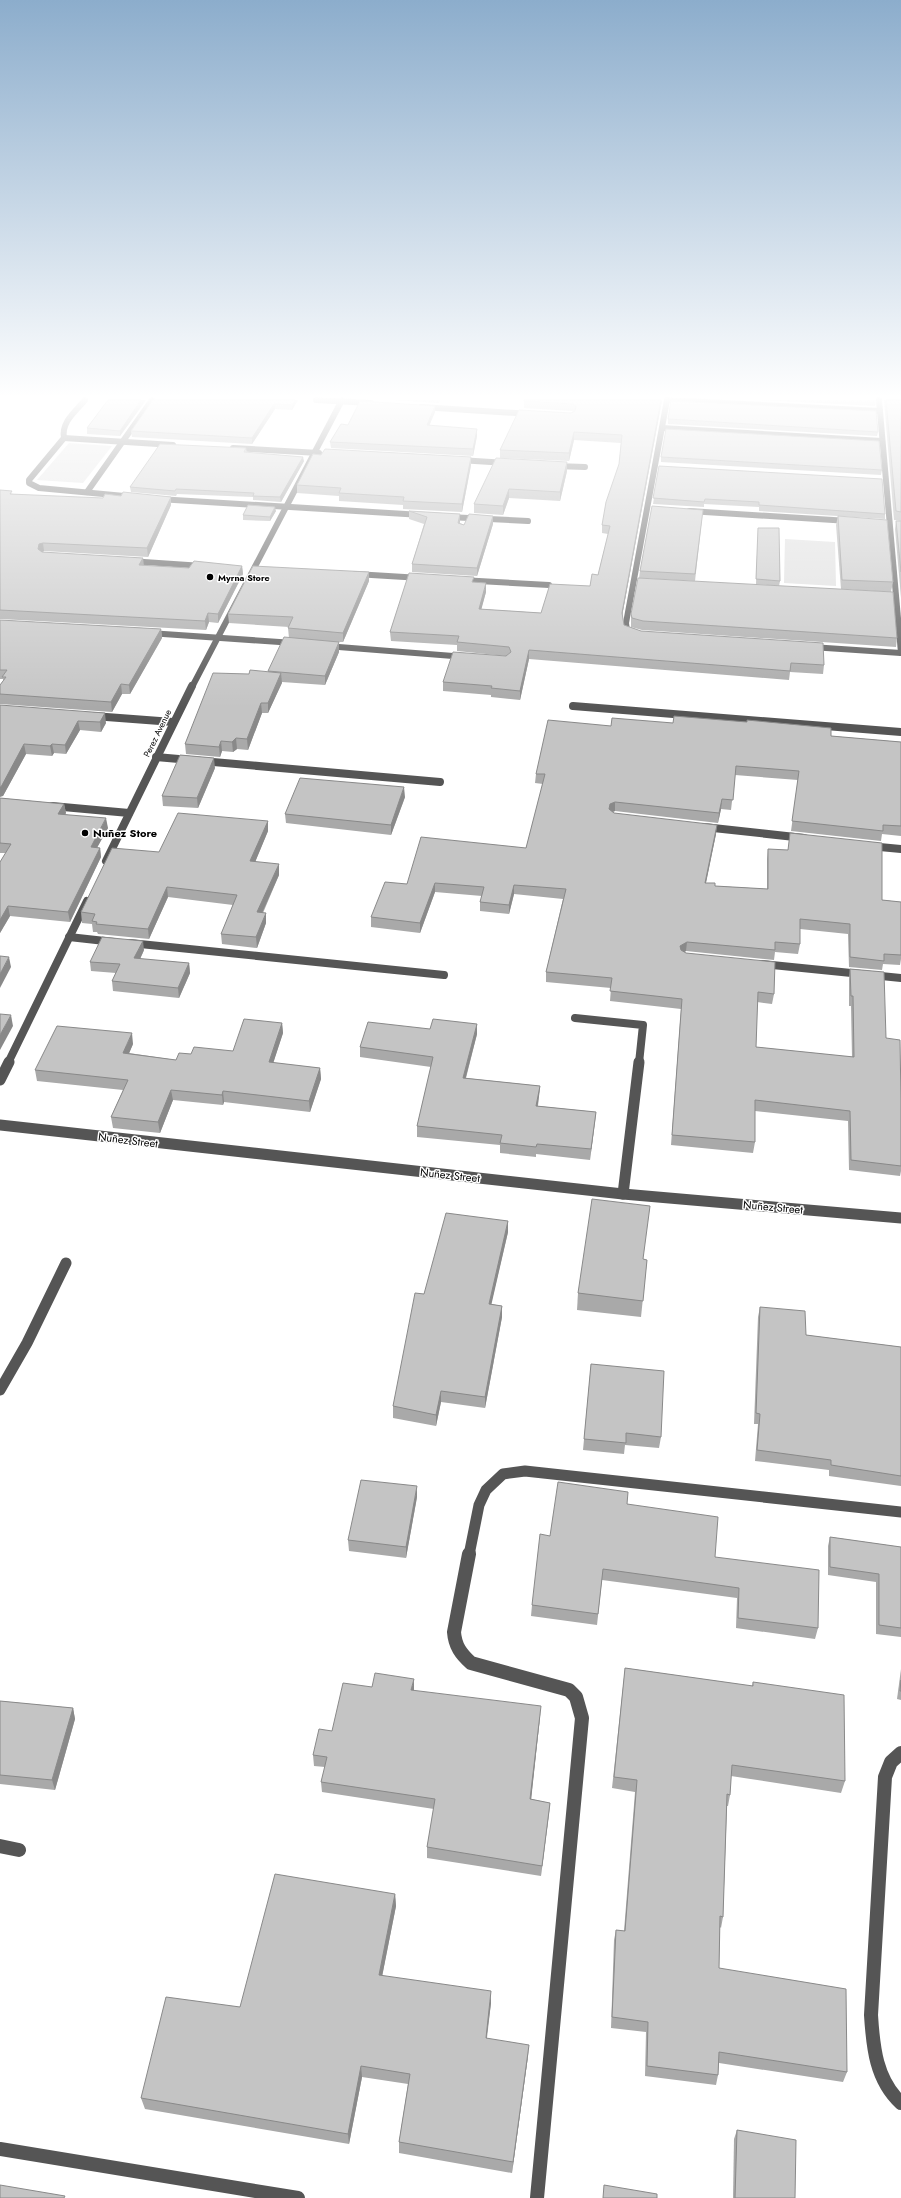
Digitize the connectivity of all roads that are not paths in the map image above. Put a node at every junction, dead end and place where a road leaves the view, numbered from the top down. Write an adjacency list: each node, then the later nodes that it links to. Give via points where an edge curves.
1 (217, 503): 5 (street)
2 (286, 503): 5 (street, Perez Avenue)
3 (648, 503): 6 (street)
4 (889, 503): 14 (street)
5 (284, 507): 9 (street); 29 (street, Perez Avenue)
6 (647, 508): 7 (street); 21 (street)
7 (655, 508)
8 (679, 510): 12 (street)
9 (434, 516)
10 (441, 516): 11 (street)
11 (528, 522)
12 (858, 522)
13 (882, 524): 14 (street)
14 (892, 524): 17 (street)
15 (123, 561): 16 (street)
16 (211, 566)
17 (898, 573): 25 (street)
18 (345, 574): 19 (street)
19 (431, 578)
20 (455, 580): 23 (street)
21 (634, 582): 22 (street); 28 (street, via 626,623 627,631)
22 (642, 582)
23 (549, 585)
24 (888, 597): 25 (street)
25 (896, 597): 26 (street)
26 (900, 625): 33 (street)
27 (139, 632): 29 (street)
28 (641, 635)
29 (216, 637): 30 (street); 37 (street, Perez Avenue)
30 (302, 644)
31 (318, 645): 34 (street)
32 (806, 646): 33 (street)
33 (901, 653)
34 (474, 658)
35 (573, 706): 38 (street)
36 (86, 716): 37 (street)
37 (173, 722): 39 (street, Perez Avenue)
38 (901, 732)
39 (156, 757): 40 (street); 42 (street, Perez Avenue)
40 (440, 782)
41 (46, 806): 42 (street)
42 (129, 813): 47 (street, Perez Avenue)
43 (692, 826): 44 (street)
44 (816, 840)
45 (862, 845): 46 (street)
46 (901, 849)
47 (102, 868)
48 (89, 896): 49 (street)
49 (69, 937): 51 (street); 54 (street)
50 (754, 964): 52 (street)
51 (444, 975)
52 (901, 978)
53 (575, 1018): 56 (street, via 643,1025)
54 (0, 1080)
55 (0, 1125): 56 (street, Nuñez Street)
56 (623, 1194): 57 (street, Nuñez Street)
57 (901, 1218)
58 (66, 1263): 59 (street)
59 (0, 1390)
60 (901, 1512): 67 (street, via 525,1471 503,1474 486,1490 479,1505 454,1632 460,1654 471,1663 569,1690 576,1697 582,1718)
61 (901, 1754): 64 (street, via 891,1762 885,1777 871,2016 873,2053 897,2100)
62 (0, 1846): 63 (street)
63 (19, 1850)
64 (901, 2103)
65 (0, 2149): 66 (street)
66 (298, 2198)
67 (537, 2198)

